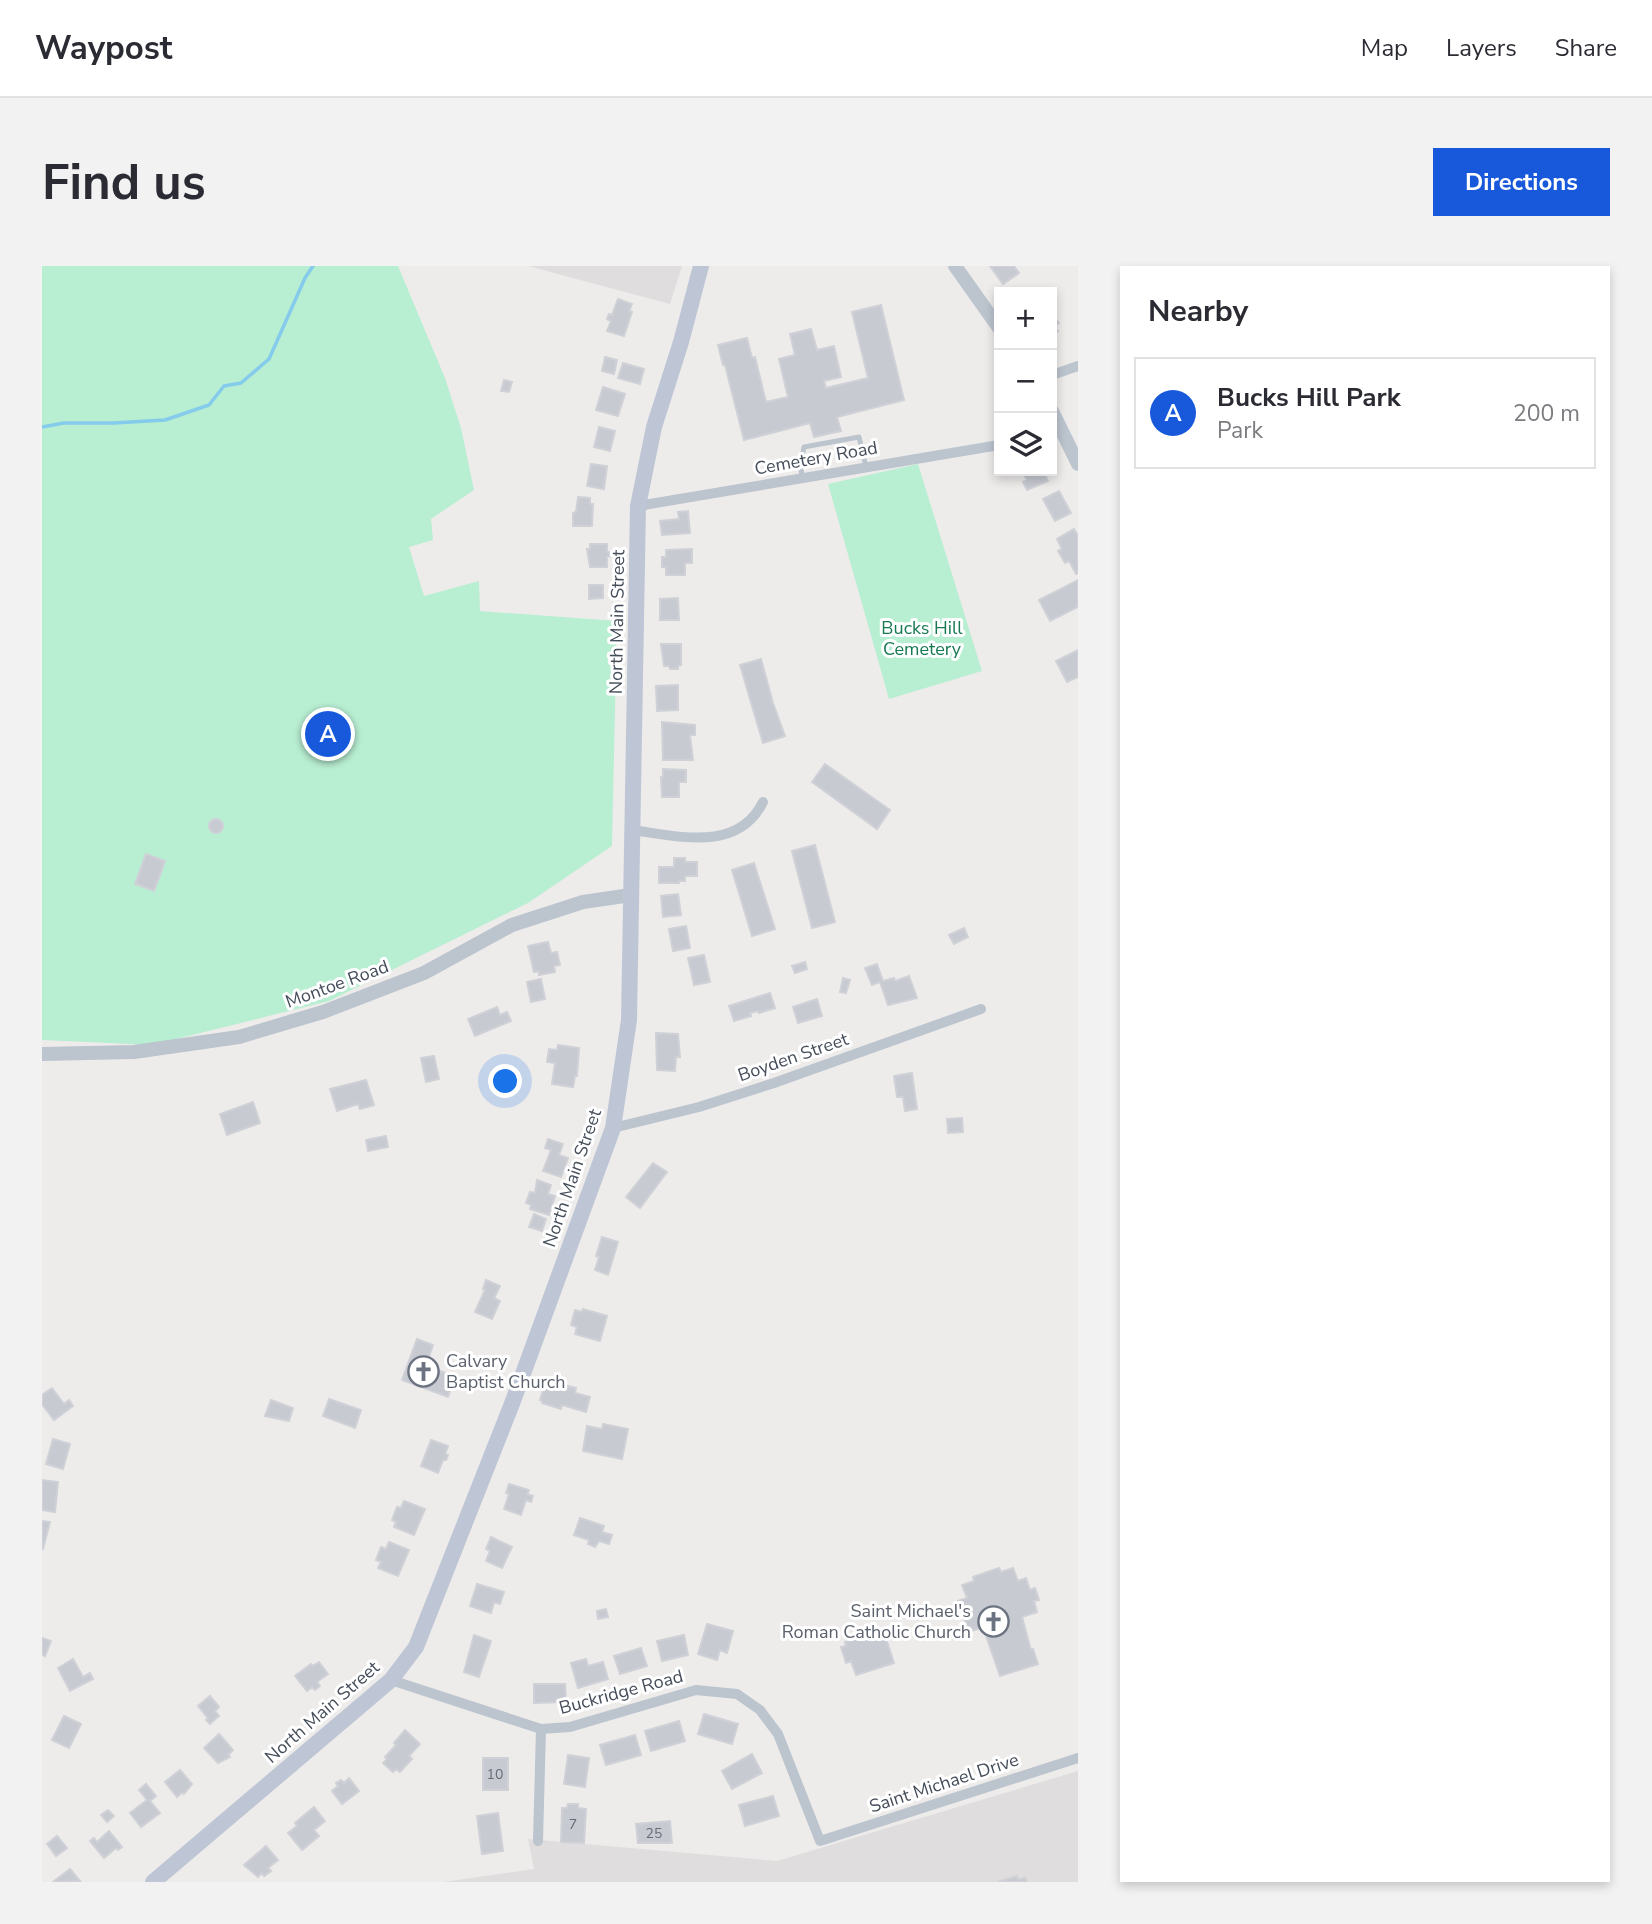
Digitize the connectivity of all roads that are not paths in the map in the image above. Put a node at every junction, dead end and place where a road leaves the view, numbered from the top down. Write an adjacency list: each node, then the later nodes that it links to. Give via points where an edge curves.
1 (701, 266): 12 (main road, North Main Street, via 654,427)
2 (955, 266): 3 (street)
3 (994, 321)
4 (1078, 366): 5 (street)
5 (1057, 373)
6 (1052, 413): 7 (street)
7 (1058, 435): 9 (street)
8 (994, 446): 10 (street, Cemetery Road)
9 (1078, 464)
10 (866, 467): 11 (street, Cemetery Road); 11 (lane, via 859,437 804,447)
11 (803, 478): 12 (street, Cemetery Road)
12 (638, 506): 14 (main road, North Main Street)
13 (763, 802): 14 (street, via 757,816 742,829 717,837)
14 (632, 830): 15 (main road, North Main Street)
15 (631, 895): 17 (street, Montoe Road, via 583,902 512,925 424,973 323,1012 239,1037 134,1052); 18 (main road, North Main Street, via 629,1020)
16 (981, 1009): 18 (street, Boyden Street, via 774,1083)
17 (42, 1054)
18 (613, 1128): 19 (main road, North Main Street, via 416,1647)
19 (391, 1680): 20 (street, Buckridge Road); 24 (main road, North Main Street)
20 (541, 1729): 22 (street); 23 (street, Buckridge Road, via 570,1727 696,1690 737,1694 760,1710 778,1734)
21 (1078, 1758): 23 (street, Saint Michael Drive)
22 (538, 1841)
23 (820, 1841)
24 (153, 1882)

